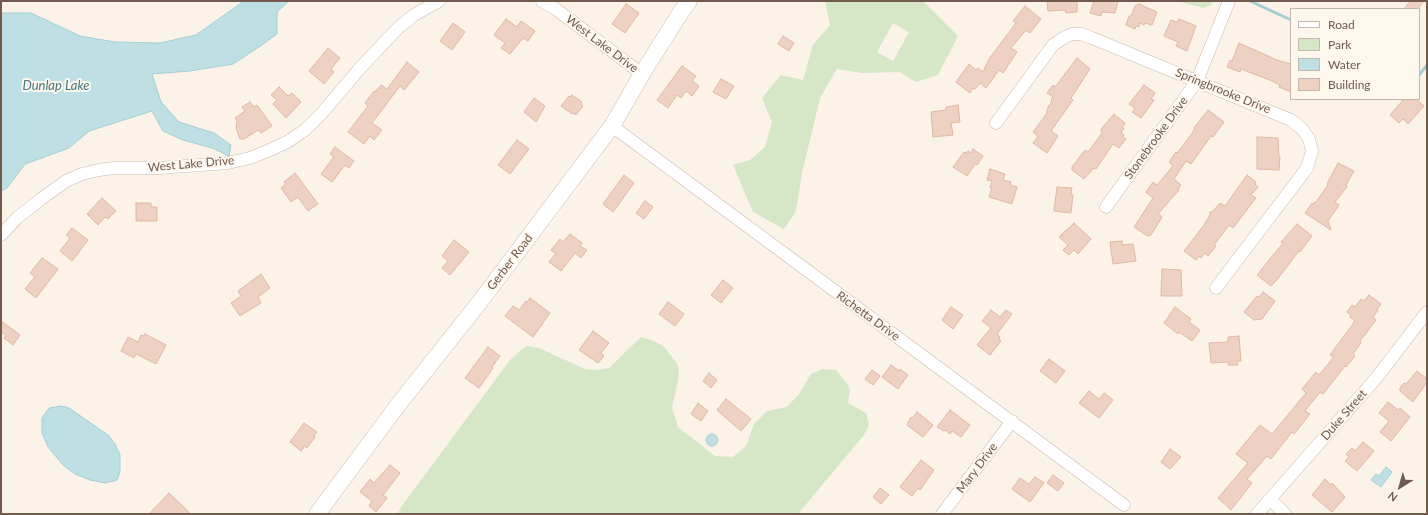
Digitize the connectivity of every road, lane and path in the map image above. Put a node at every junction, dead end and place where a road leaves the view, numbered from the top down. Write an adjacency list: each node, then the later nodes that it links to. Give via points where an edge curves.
1 (439, 1): 10 (street, West Lake Drive, via 414,15 398,28 361,66 322,113 305,130 287,142 256,155 228,162 159,168 114,168 82,174 66,181 41,199)
2 (542, 1): 5 (street, West Lake Drive)
3 (689, 1): 5 (street, Gerber Road)
4 (1229, 1): 6 (street, Stonebrooke Drive)
5 (642, 74): 8 (street, Gerber Road)
6 (1197, 81): 7 (street, Springbrooke Drive, via 1092,38 1072,34 1053,45); 9 (street, Stonebrooke Drive); 11 (street, Springbrooke Drive, via 1291,120 1309,139 1312,151 1307,168)
7 (996, 123)
8 (612, 126): 13 (street, Richetta Drive); 16 (street, Gerber Road)
9 (1106, 207)
10 (1, 235)
11 (1216, 288)
12 (1427, 312): 14 (street, Duke Street, via 1378,376)
13 (1012, 422): 15 (street, Richetta Drive); 17 (street, Mary Drive)
14 (1270, 499): 18 (street, Duke Street); 19 (street)
15 (1124, 505)
16 (317, 514)
17 (942, 514)
18 (1257, 514)
19 (1286, 514)

